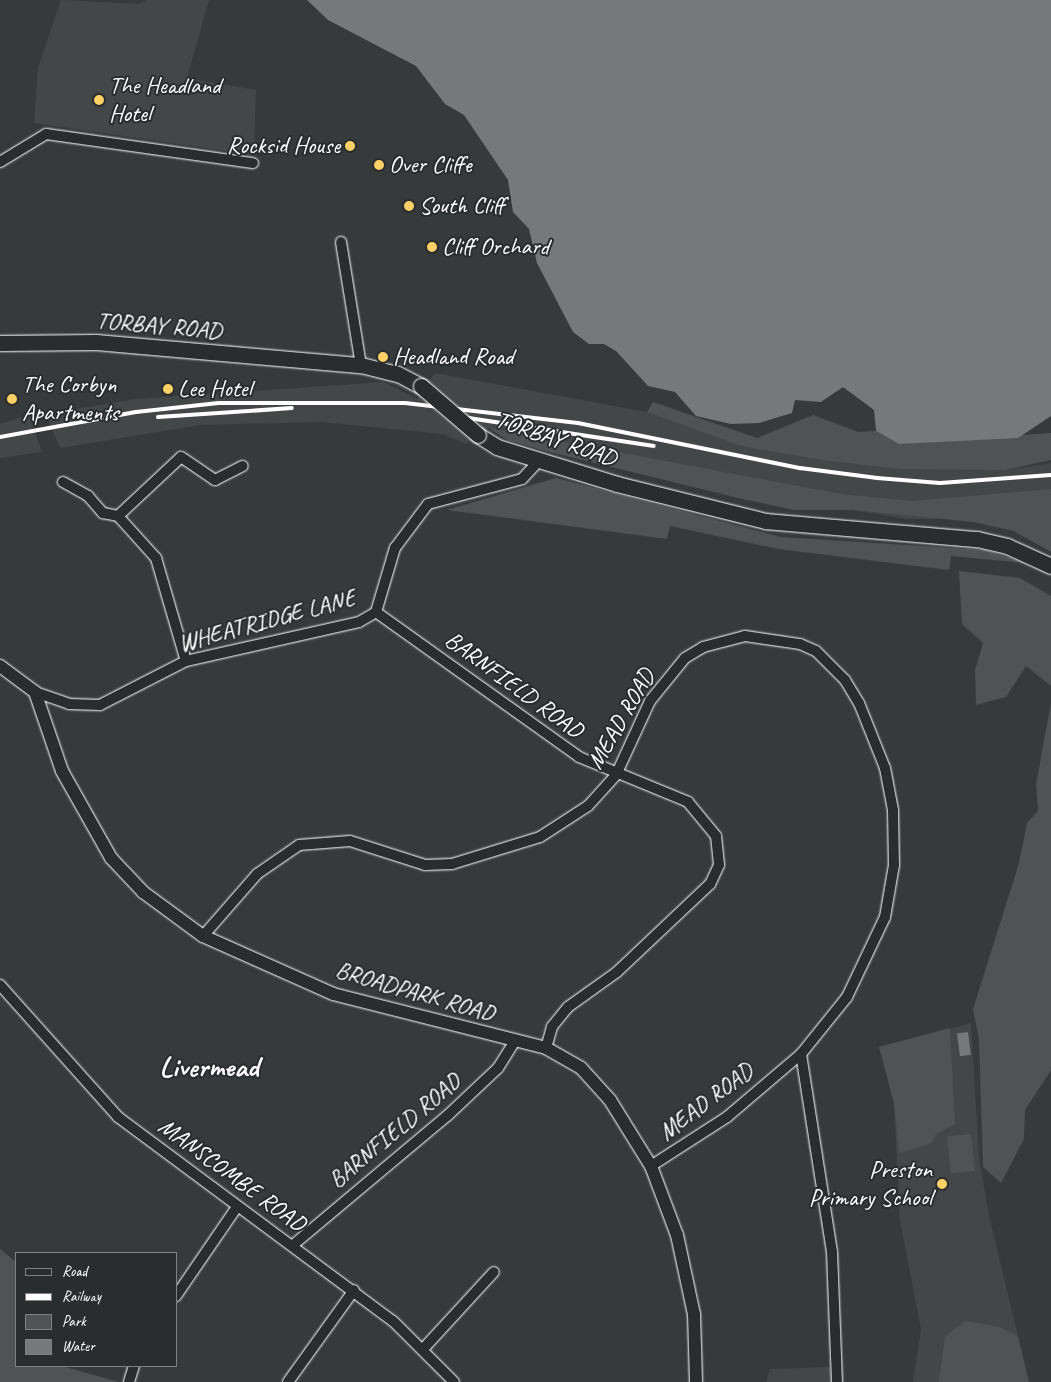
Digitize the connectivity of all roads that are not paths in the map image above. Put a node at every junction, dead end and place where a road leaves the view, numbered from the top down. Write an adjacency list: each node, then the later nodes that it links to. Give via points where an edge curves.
1 (0, 162): 2 (street, via 46,134)
2 (254, 163)
3 (341, 242): 5 (street)
4 (0, 343): 5 (main road, TORBAY ROAD, via 96,342)
5 (361, 365): 6 (main road, TORBAY ROAD, bridge, via 398,374 421,386 478,435 497,447)
6 (540, 460): 10 (main road, TORBAY ROAD, via 765,521 977,539 1007,546); 11 (street, WHEATRIDGE LANE, via 522,479 447,496 418,514 395,548)
7 (243, 466): 9 (street, via 215,480 182,457)
8 (63, 482): 9 (street, via 88,496 103,513)
9 (118, 516): 12 (street, via 156,558)
10 (1051, 566)
11 (376, 612): 12 (street, WHEATRIDGE LANE, via 359,622); 15 (street, BARNFIELD ROAD, via 580,757)
12 (186, 661): 14 (street, WHEATRIDGE LANE, via 100,705 69,704)
13 (0, 666): 14 (street, WHEATRIDGE LANE)
14 (35, 692): 16 (street, BROADPARK ROAD, via 62,772 110,858 144,892)
15 (616, 775): 16 (street, MEAD ROAD, via 588,806 540,837 452,864 425,865 350,841 299,845 257,874); 19 (street, BARNFIELD ROAD, via 688,802 716,836 719,865 710,884 617,972 568,1007 552,1027); 20 (street, MEAD ROAD, via 655,694 685,658 703,648 744,636 800,644 816,651 845,680 859,703 885,768 893,810 894,865 885,918 869,959 847,997)
16 (203, 936): 18 (street, BROADPARK ROAD, via 333,994)
17 (0, 985): 22 (street, MANSCOMBE ROAD, via 118,1117)
18 (515, 1042): 19 (street, BROADPARK ROAD); 23 (street, BARNFIELD ROAD, via 498,1068 447,1116)
19 (546, 1048): 21 (street, BROADPARK ROAD, via 581,1068 610,1100)
20 (801, 1054): 21 (street, MEAD ROAD, via 727,1117); 33 (street, via 832,1252)
21 (650, 1166): 32 (street, BROADPARK ROAD, via 689,1277)
22 (238, 1207): 23 (street, MANSCOMBE ROAD); 26 (street)
23 (293, 1245): 25 (street, MANSCOMBE ROAD)
24 (494, 1272): 27 (street)
25 (354, 1290): 27 (street, MANSCOMBE ROAD); 30 (street)
26 (178, 1293)
27 (424, 1348): 31 (street, MANSCOMBE ROAD)
28 (134, 1367): 29 (street)
29 (129, 1382)
30 (288, 1382)
31 (454, 1382)
32 (696, 1382)
33 (837, 1382)

